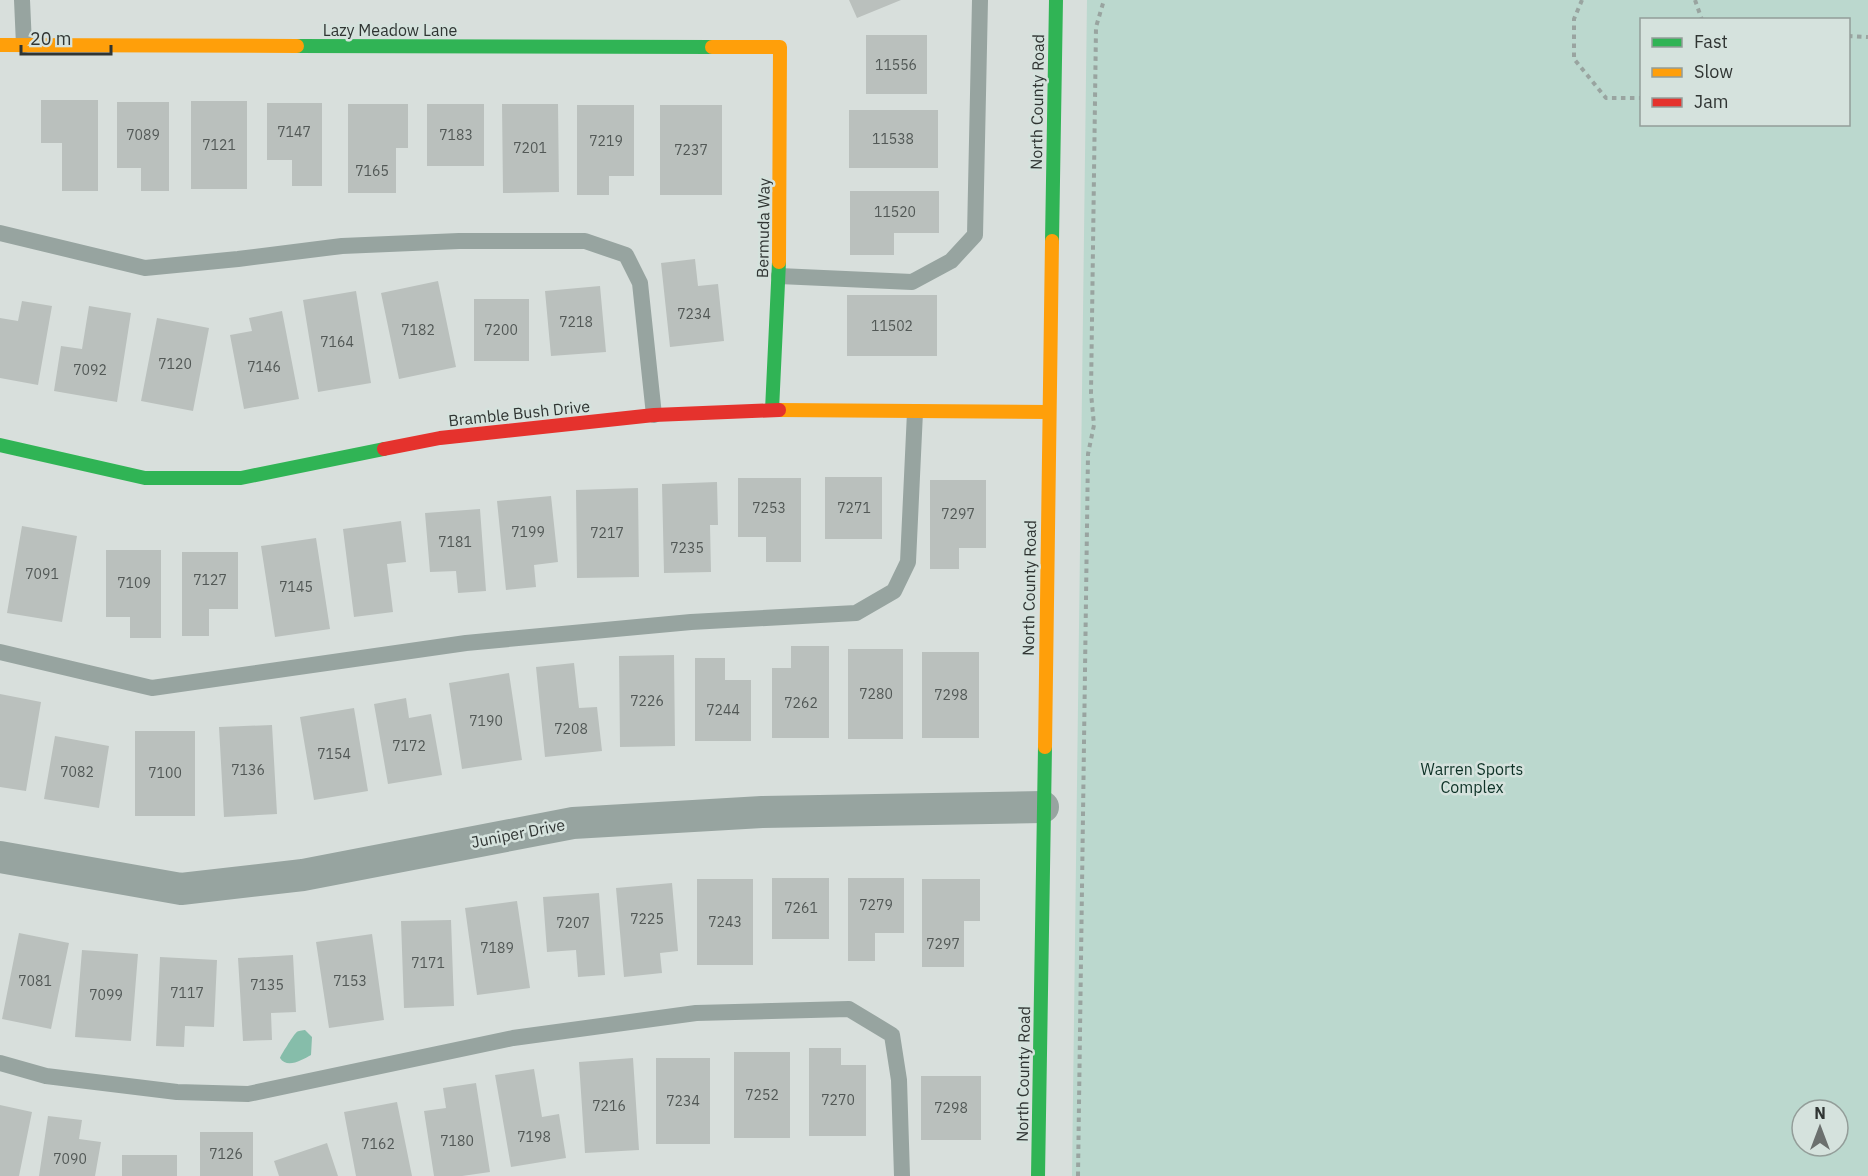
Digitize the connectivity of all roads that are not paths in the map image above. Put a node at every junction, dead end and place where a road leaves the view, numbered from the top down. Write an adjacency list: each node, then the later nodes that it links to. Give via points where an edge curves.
1 (22, 0): 5 (lane)
2 (980, 0): 8 (lane, via 975,235 951,261 912,282)
3 (1056, 0): 11 (street, North County Road)
4 (0, 45): 5 (street, Lazy Meadow Lane)
5 (24, 45): 6 (street, Lazy Meadow Lane)
6 (780, 47): 8 (street, Bermuda Way)
7 (0, 233): 12 (lane, via 146,268 342,246 585,241 626,255 640,283)
8 (779, 276): 9 (street, Bermuda Way)
9 (772, 410): 10 (street, Bramble Bush Drive); 12 (street, Bramble Bush Drive)
10 (915, 412): 11 (street, Bramble Bush Drive); 14 (lane, via 908,562 894,591 856,613 691,622 466,643 152,688)
11 (1048, 412): 15 (street, North County Road)
12 (654, 415): 13 (street, Bramble Bush Drive, via 440,438 241,478 146,478)
13 (0, 445)
14 (0, 652)
15 (1043, 807): 16 (street, Juniper Drive, via 762,812 573,823 303,875 181,889); 19 (street, North County Road)
16 (0, 857)
17 (0, 1063): 18 (lane, via 46,1076 177,1092 248,1094 513,1038 696,1013 849,1009 892,1035 899,1080)
18 (902, 1176)
19 (1038, 1176)

